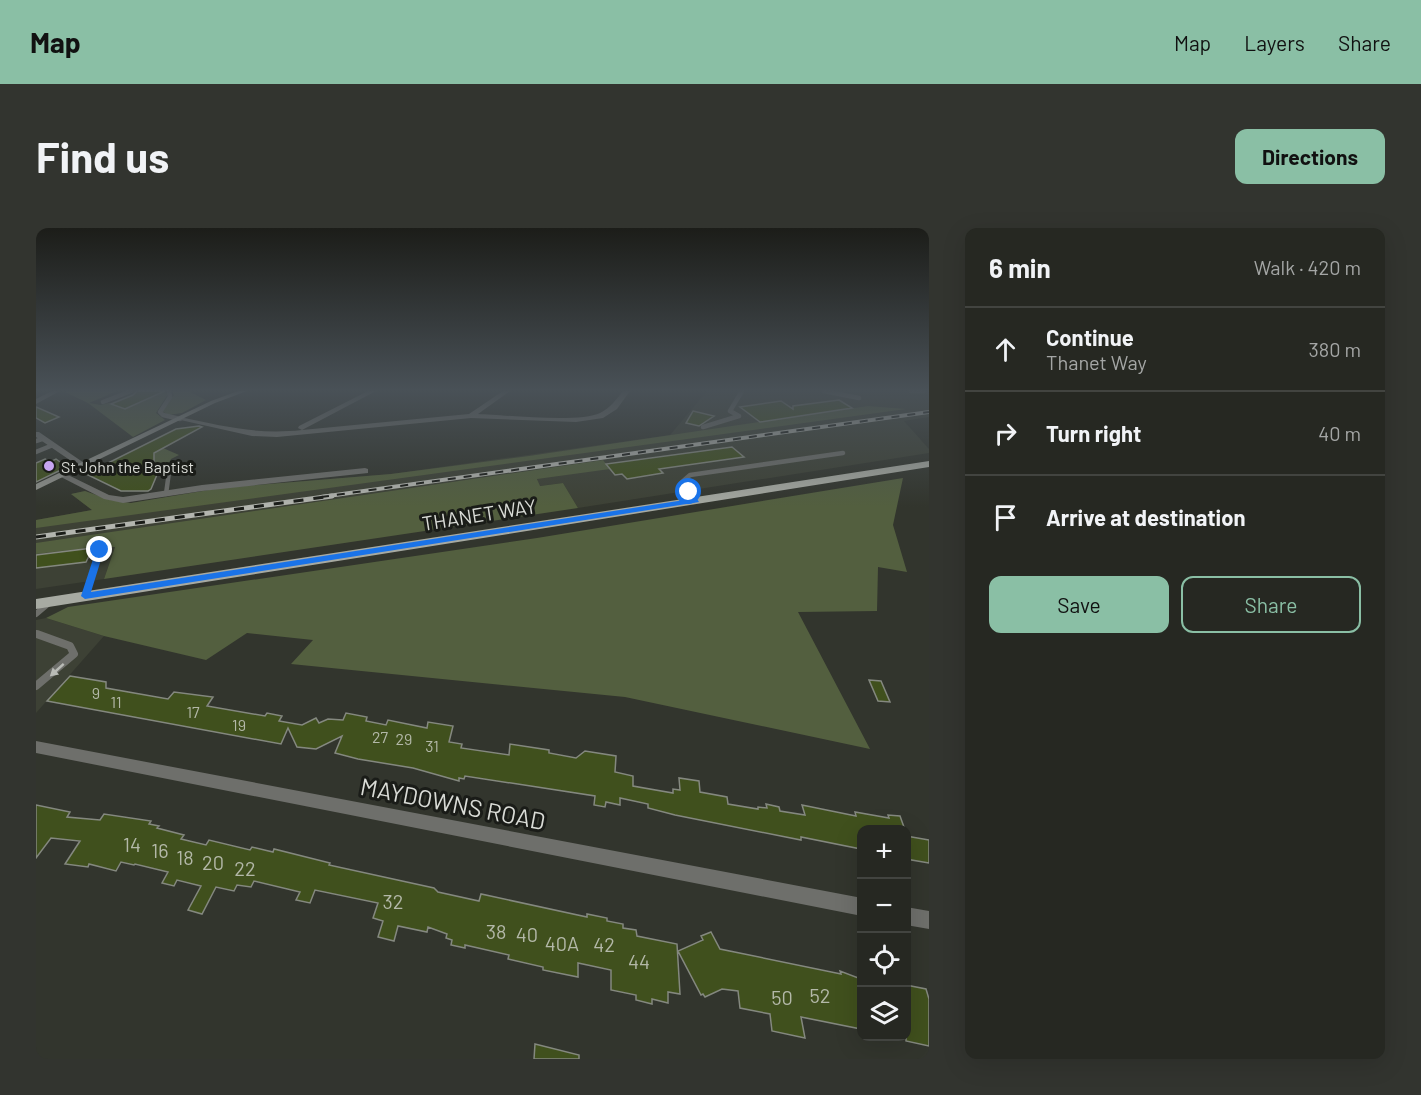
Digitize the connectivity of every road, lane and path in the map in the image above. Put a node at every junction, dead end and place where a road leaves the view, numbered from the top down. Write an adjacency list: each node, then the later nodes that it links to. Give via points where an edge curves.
1 (157, 430): 11 (main road)
2 (232, 430): 5 (street, via 252,434)
3 (297, 430): 5 (street)
4 (323, 430): 5 (street)
5 (288, 433)
6 (38, 438): 7 (street)
7 (52, 445): 8 (lane); 11 (street)
8 (36, 452)
9 (843, 453): 17 (lane, via 690,475 682,482)
10 (929, 464): 17 (main road, THANET WAY)
11 (83, 465): 14 (main road)
12 (365, 471): 16 (street, via 335,470)
13 (169, 472): 16 (lane)
14 (62, 475): 15 (main road); 16 (street, via 116,499)
15 (36, 487)
16 (166, 495)
17 (697, 500): 19 (main road, THANET WAY)
18 (100, 550): 19 (lane)
19 (85, 596): 20 (main road, THANET WAY)
20 (51, 601): 21 (main road, THANET WAY); 22 (lane)
21 (36, 604)
22 (36, 614)
23 (36, 634): 24 (lane, one-way to 24, via 70,646 74,654)
24 (36, 686)
25 (36, 747): 26 (street, MAYDOWNS ROAD)
26 (857, 906)
27 (911, 917): 28 (street)
28 (929, 920)

